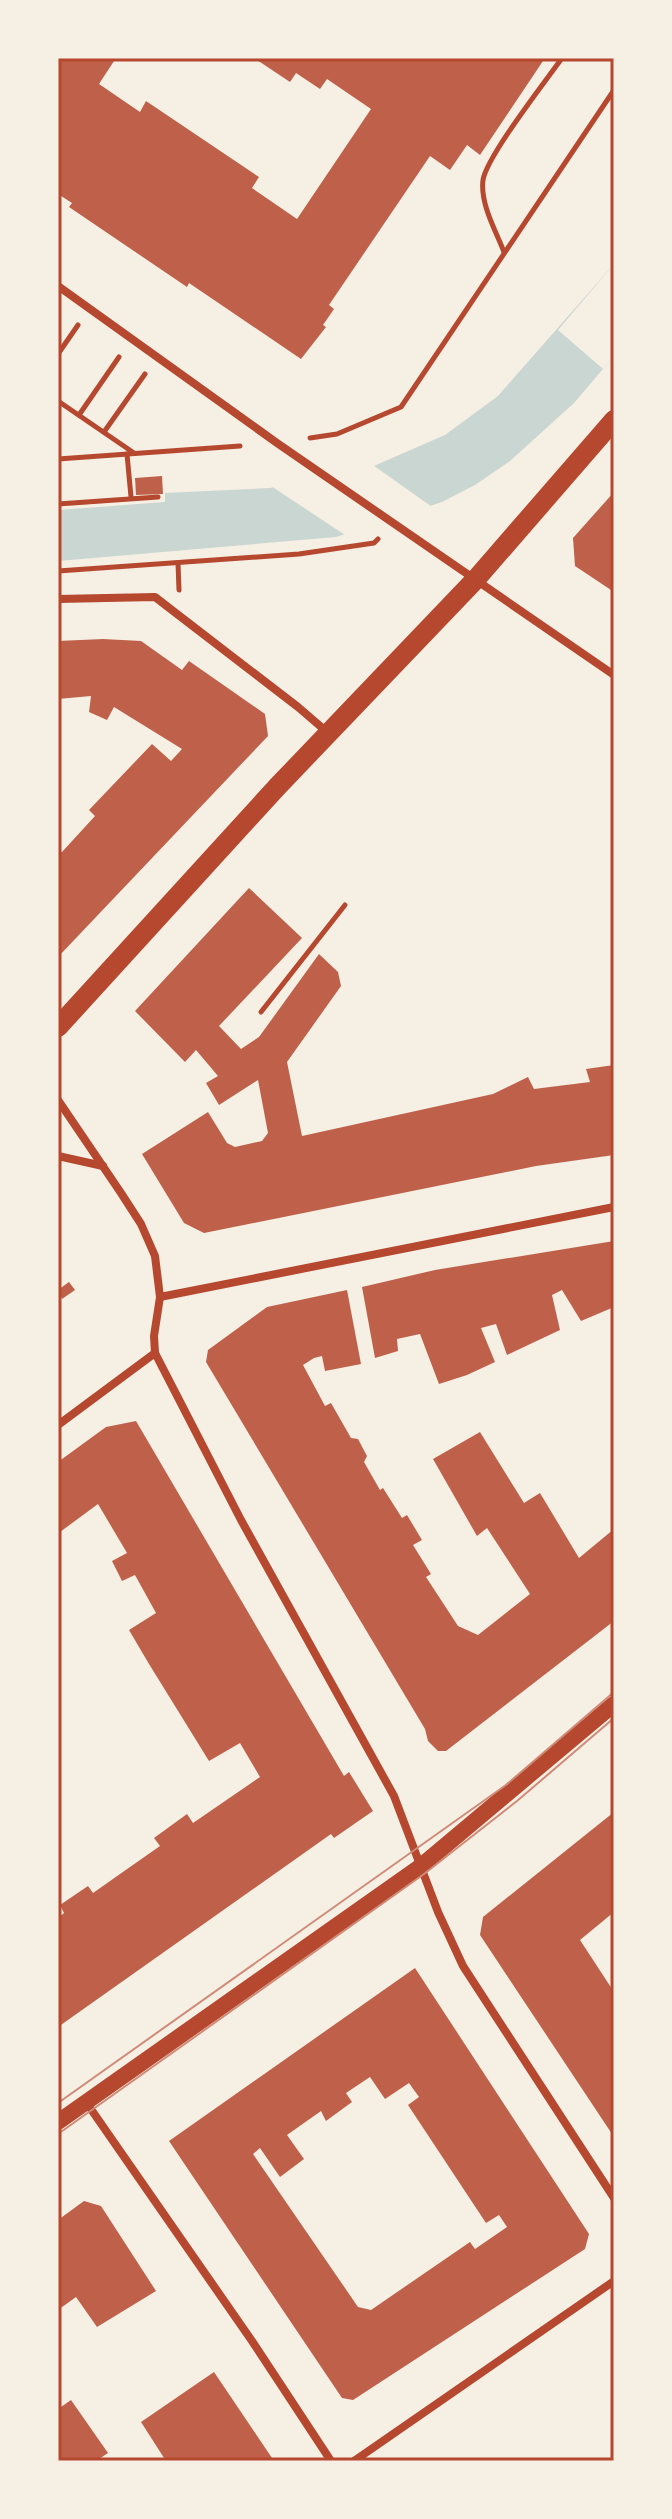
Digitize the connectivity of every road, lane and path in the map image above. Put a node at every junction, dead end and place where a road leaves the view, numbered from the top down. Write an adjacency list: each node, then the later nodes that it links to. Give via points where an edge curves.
1 (562, 58): 3 (path, via 483,180 486,207)
2 (614, 90): 3 (path)
3 (505, 253): 13 (path, via 401,407 337,434)
4 (58, 286): 5 (street)
5 (90, 308): 6 (street); 7 (path)
6 (132, 339): 8 (street); 10 (path)
7 (58, 354)
8 (157, 357): 12 (path); 13 (street)
9 (58, 401): 10 (path)
10 (79, 415): 12 (path)
11 (614, 420): 22 (main road)
12 (104, 432): 14 (path)
13 (277, 443): 14 (path); 20 (street)
14 (135, 453): 15 (path)
15 (127, 454): 16 (path); 17 (path)
16 (58, 459)
17 (131, 497): 18 (path); 19 (path)
18 (158, 497)
19 (58, 504)
20 (396, 526): 21 (path, via 374,543 299,554); 22 (street)
21 (58, 571)
22 (476, 579): 24 (street); 25 (main road)
23 (58, 599): 25 (street, via 155,597)
24 (614, 675)
25 (329, 734): 28 (main road)
26 (345, 905): 27 (path)
27 (261, 1012)
28 (58, 1027)
29 (58, 1100): 31 (street)
30 (58, 1156): 31 (street)
31 (103, 1166): 33 (street, via 155,1256)
32 (614, 1207): 33 (street)
33 (160, 1297): 34 (street)
34 (155, 1353): 35 (street); 37 (street, via 394,1796)
35 (58, 1425)
36 (614, 1704): 37 (main road)
37 (421, 1866): 38 (main road); 40 (street, via 463,1966)
38 (86, 2102): 39 (main road); 42 (street)
39 (58, 2122)
40 (614, 2198)
41 (614, 2281): 43 (street)
42 (331, 2461)
43 (354, 2461)

